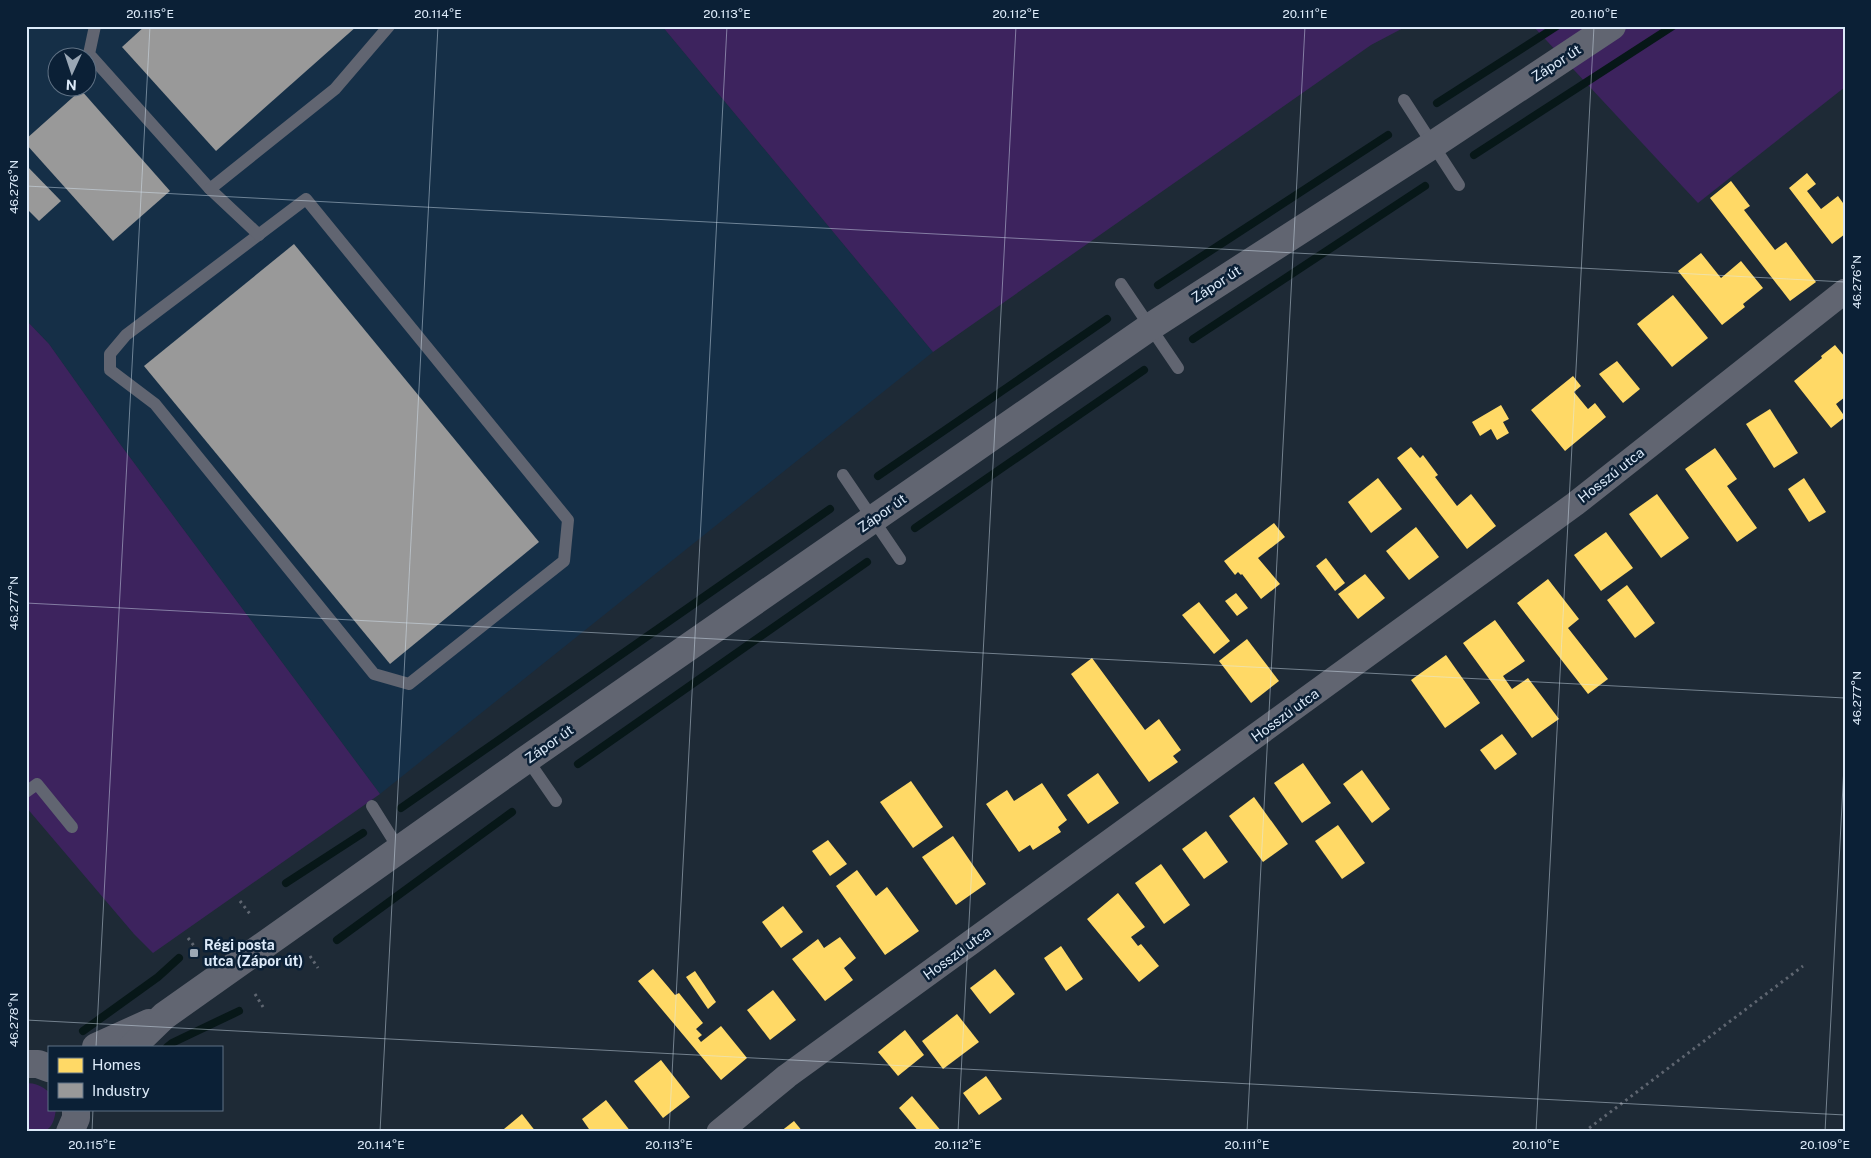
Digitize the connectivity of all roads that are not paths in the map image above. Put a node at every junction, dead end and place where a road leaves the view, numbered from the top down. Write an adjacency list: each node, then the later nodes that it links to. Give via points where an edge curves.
1 (95, 26): 7 (lane, via 89,54)
2 (389, 26): 7 (lane, via 335,89)
3 (1612, 26): 5 (street, Zápor út)
4 (1404, 100): 5 (lane)
5 (1434, 144): 6 (lane); 11 (street, Zápor út)
6 (1459, 185)
7 (210, 190): 8 (lane)
8 (259, 235): 8 (lane, via 306,199 568,520 564,561 409,684 374,674 155,404 110,370 110,354 126,335)
9 (1121, 284): 11 (lane)
10 (1845, 291): 27 (street, Hosszú utca, via 1575,504 794,1071)
11 (1150, 327): 12 (lane); 14 (street, Zápor út)
12 (1178, 368)
13 (844, 476): 14 (lane)
14 (873, 519): 15 (lane); 16 (street, Zápor út)
15 (900, 559)
16 (527, 759): 18 (lane); 21 (street, Zápor út)
17 (26, 792): 20 (lane, via 36,784)
18 (556, 801)
19 (372, 806): 21 (lane)
20 (72, 827)
21 (399, 849): 22 (street, Zápor út)
22 (164, 1016): 23 (street, Zápor út); 24 (street, Zápor út)
23 (98, 1046)
24 (133, 1046)
25 (26, 1064): 26 (street)
26 (48, 1068)
27 (719, 1132)

